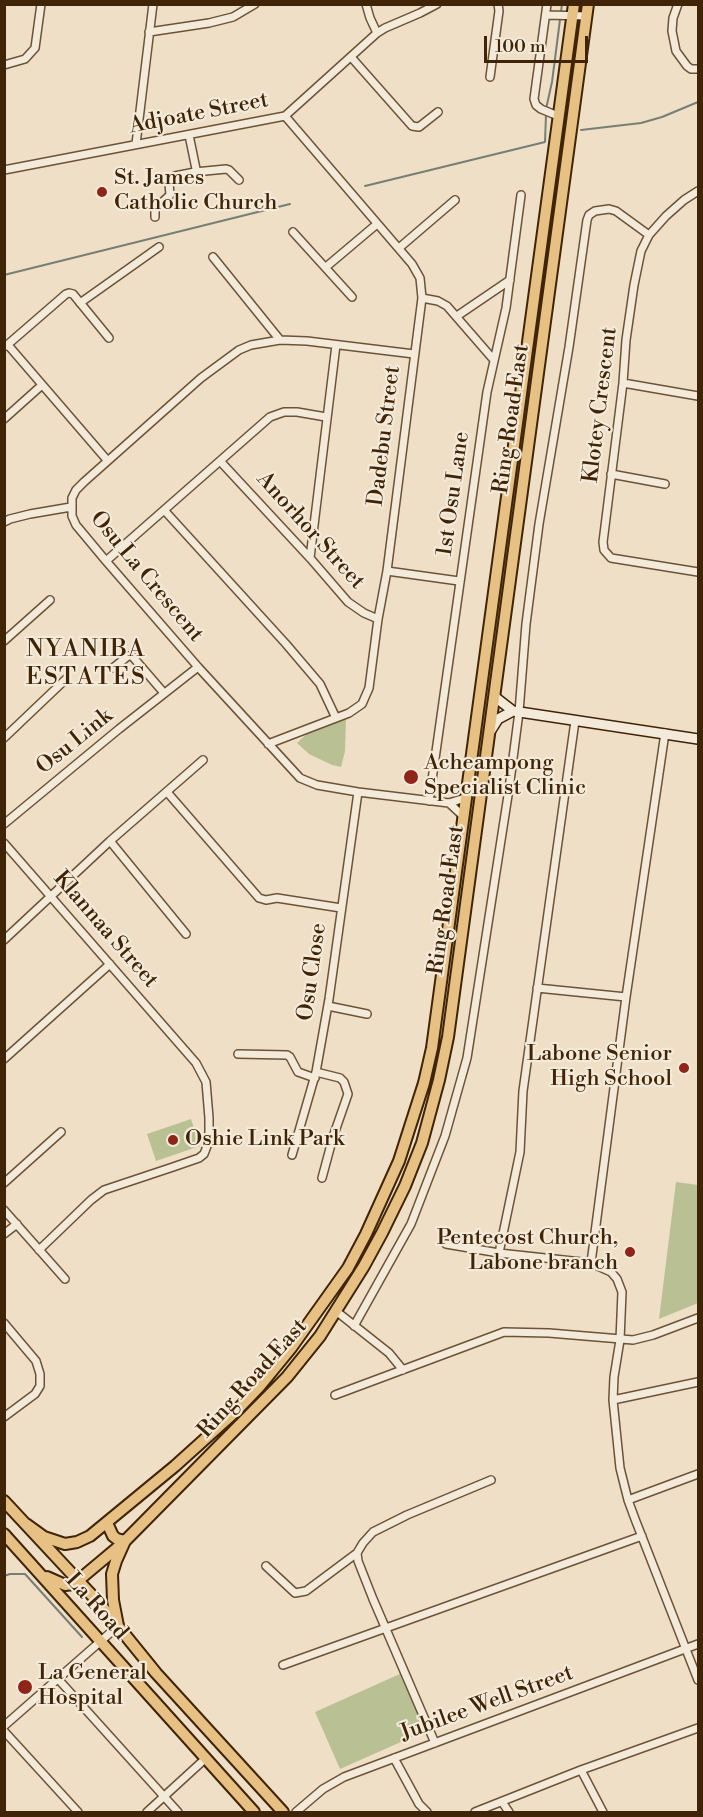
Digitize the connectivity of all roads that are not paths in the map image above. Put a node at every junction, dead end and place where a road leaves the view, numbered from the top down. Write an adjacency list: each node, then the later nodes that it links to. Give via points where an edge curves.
1 (41, 4): 15 (street, via 35,48 25,60)
2 (153, 4): 12 (street)
3 (255, 4): 12 (street, via 233,17)
4 (366, 4): 13 (street)
5 (437, 4): 13 (street, Adjoate Street)
6 (498, 4): 17 (street)
7 (547, 4): 11 (street)
8 (678, 4): 16 (street, via 672,31 676,51 687,66)
9 (588, 10): 10 (street); 37 (main road, Ring Road East)
10 (567, 13): 11 (street); 19 (main road, Ring Road East)
11 (546, 15): 19 (street, via 534,99 541,109)
12 (150, 32): 22 (street)
13 (377, 33): 14 (street, Adjoate Street)
14 (351, 57): 18 (street, via 414,128); 20 (street, Adjoate Street)
15 (4, 65)
16 (699, 69)
17 (490, 76)
18 (438, 111)
19 (554, 114): 36 (main road, Ring Road East)
20 (285, 116): 21 (street, Adjoate Street); 30 (street, Dadebu Street)
21 (189, 135): 22 (street, Adjoate Street); 24 (street)
22 (136, 144): 23 (street, Adjoate Street)
23 (4, 170)
24 (195, 172): 25 (street, via 226,169); 29 (street, via 171,179 170,195 155,209)
25 (238, 180)
26 (699, 191): 32 (street, Klotey Crescent, via 684,200)
27 (521, 195): 39 (street, 1st Osu Lane)
28 (455, 200): 34 (street)
29 (154, 217)
30 (377, 224): 34 (street, Dadebu Street); 38 (street)
31 (293, 232): 38 (street)
32 (649, 235): 50 (street, Klotey Crescent, via 641,251 634,285); 75 (street, via 609,209 595,211 587,220 539,524)
33 (159, 247): 42 (street)
34 (399, 248): 41 (street, Dadebu Street, via 420,278)
35 (213, 257): 45 (street)
36 (538, 263): 37 (main road); 86 (main road, Ring Road East)
37 (552, 266): 74 (main road, Ring Road East)
38 (326, 267): 40 (street)
39 (510, 280): 43 (street); 49 (street, 1st Osu Lane)
40 (352, 297)
41 (422, 297): 43 (street, via 438,301); 48 (street, Dadebu Street)
42 (80, 303): 44 (street); 47 (street, via 73,294 66,294)
43 (457, 316): 49 (street)
44 (109, 338)
45 (280, 340): 46 (street, Osu La Crescent); 55 (street, Osu La Crescent, via 251,345 229,356)
46 (336, 345): 48 (street, Osu La Crescent); 53 (street)
47 (6, 347): 51 (street)
48 (414, 354): 64 (street, Dadebu Street)
49 (493, 359): 66 (street, 1st Osu Lane)
50 (623, 383): 52 (street); 57 (street, Klotey Crescent)
51 (42, 385): 54 (street); 55 (street)
52 (699, 396)
53 (326, 417): 56 (street, via 297,412 276,414); 62 (street)
54 (4, 419)
55 (107, 460): 59 (street, Osu La Crescent, via 76,490)
56 (220, 461): 60 (street); 62 (street, Anorhor Street)
57 (610, 474): 58 (street); 65 (street, Klotey Crescent, via 603,542 608,555 618,560)
58 (665, 484)
59 (71, 507): 61 (street); 63 (street, Osu La Crescent, via 76,525)
60 (164, 510): 63 (street); 76 (street, via 321,684)
61 (4, 522)
62 (310, 558): 68 (street, Anorhor Street, via 348,602)
63 (106, 561): 70 (street, Osu La Crescent)
64 (387, 571): 66 (street); 68 (street, Dadebu Street)
65 (699, 572)
66 (459, 581): 87 (street, 1st Osu Lane)
67 (50, 600): 69 (street)
68 (378, 619): 76 (street, Dadebu Street, via 369,688 362,704)
69 (4, 641)
70 (198, 667): 73 (street, Osu Link); 82 (street, Osu La Crescent)
71 (113, 668): 73 (street, via 132,656)
72 (66, 678): 80 (street)
73 (164, 693): 90 (street, Osu Link)
74 (495, 697): 75 (street); 78 (main road, Ring Road East)
75 (516, 712): 77 (street); 78 (street, via 498,719); 122 (street, via 509,789 467,1058 445,1137 411,1224)
76 (336, 718): 82 (street, Dadebu Street)
77 (575, 721): 79 (street); 98 (street)
78 (490, 732): 110 (main road, Ring Road East, via 440,1080 422,1143)
79 (665, 733): 81 (street); 99 (street)
80 (4, 738)
81 (699, 739)
82 (268, 744): 85 (street, Osu La Crescent, via 300,778)
83 (203, 760): 84 (street)
84 (167, 792): 91 (street); 94 (street, via 259,898)
85 (358, 792): 87 (street, Osu La Crescent); 94 (street, Osu Close)
86 (465, 798): 88 (street, Osu La Crescent); 89 (main road, Ring Road East)
87 (429, 801): 88 (street, Osu La Crescent)
88 (449, 803): 89 (street)
89 (462, 815): 109 (main road, Ring Road East, via 428,1067 405,1144)
90 (4, 824)
91 (110, 841): 93 (street); 95 (street)
92 (4, 843): 93 (street, Klannaa Street)
93 (51, 896): 96 (street); 97 (street, Klannaa Street)
94 (340, 908): 100 (street, Osu Close)
95 (186, 934)
96 (4, 940)
97 (110, 964): 103 (street); 115 (street, Klannaa Street, via 196,1063 206,1082 210,1133 207,1148 199,1158 104,1191)
98 (537, 988): 99 (street); 116 (street, via 523,1091 520,1152)
99 (626, 997): 117 (street)
100 (328, 1006): 101 (street); 104 (street, Osu Close)
101 (367, 1014)
102 (238, 1054): 104 (street, via 287,1055 298,1072)
103 (4, 1059)
104 (316, 1075): 106 (street, Osu Close); 107 (street, via 340,1078 348,1094)
105 (61, 1132): 108 (street)
106 (292, 1155)
107 (322, 1178)
108 (4, 1183)
109 (382, 1199): 110 (main road); 133 (main road, Ring Road East, via 348,1268 259,1387)
110 (396, 1205): 119 (main road, Ring Road East)
111 (4, 1210): 112 (street)
112 (17, 1224): 113 (street); 115 (street)
113 (4, 1234)
114 (446, 1244): 116 (street)
115 (39, 1250): 118 (street)
116 (499, 1252): 117 (street)
117 (591, 1263): 123 (street, via 611,1272 622,1292)
118 (65, 1279)
119 (336, 1311): 122 (street); 137 (main road, Ring Road East, via 287,1377)
120 (699, 1318): 123 (street, via 653,1335)
121 (4, 1323): 128 (street, via 36,1361 40,1386)
122 (354, 1326): 124 (street, via 389,1353)
123 (620, 1340): 124 (street, via 504,1332); 127 (street)
124 (403, 1370): 126 (street)
125 (699, 1382): 127 (street)
126 (335, 1395)
127 (613, 1400): 132 (street, via 620,1468)
128 (4, 1417)
129 (698, 1476): 132 (street)
130 (491, 1480): 138 (street, via 373,1532)
131 (4, 1500): 134 (main road, La Road)
132 (628, 1500): 136 (street)
133 (107, 1523): 134 (main road, Ring Road East, via 90,1536 65,1544 44,1537); 137 (main road, via 113,1536)
134 (26, 1524): 141 (main road, La Road)
135 (4, 1534): 140 (main road, La Road)
136 (642, 1536): 143 (street); 146 (street)
137 (125, 1541): 141 (main road); 142 (main road, Ring Road East, via 112,1574)
138 (357, 1553): 139 (street, via 306,1592 295,1593); 143 (street)
139 (266, 1566)
140 (39, 1572): 141 (main road, via 65,1585); 144 (main road, La Road)
141 (77, 1580): 142 (main road, La Road)
142 (118, 1626): 144 (street); 164 (main road, La Road)
143 (386, 1627): 147 (street); 153 (street)
144 (101, 1642): 148 (street); 154 (main road, La Road)
145 (699, 1644): 146 (street, Jubilee Well Street)
146 (687, 1649): 149 (street); 153 (street, Jubilee Well Street)
147 (283, 1665)
148 (59, 1680): 150 (street); 157 (street)
149 (699, 1680)
150 (4, 1726)
151 (699, 1728): 156 (street)
152 (4, 1731): 160 (street)
153 (435, 1743): 155 (street, Jubilee Well Street)
154 (206, 1758): 157 (street); 163 (main road, La Road)
155 (394, 1758): 159 (street); 165 (street, Jubilee Well Street, via 344,1777)
156 (581, 1770): 158 (street); 168 (street)
157 (164, 1797): 161 (street); 162 (street)
158 (502, 1802): 166 (street); 167 (street)
159 (424, 1811)
160 (78, 1812)
161 (147, 1812)
162 (178, 1812)
163 (254, 1812)
164 (283, 1812)
165 (296, 1812)
166 (475, 1812)
167 (509, 1812)
168 (603, 1812)

